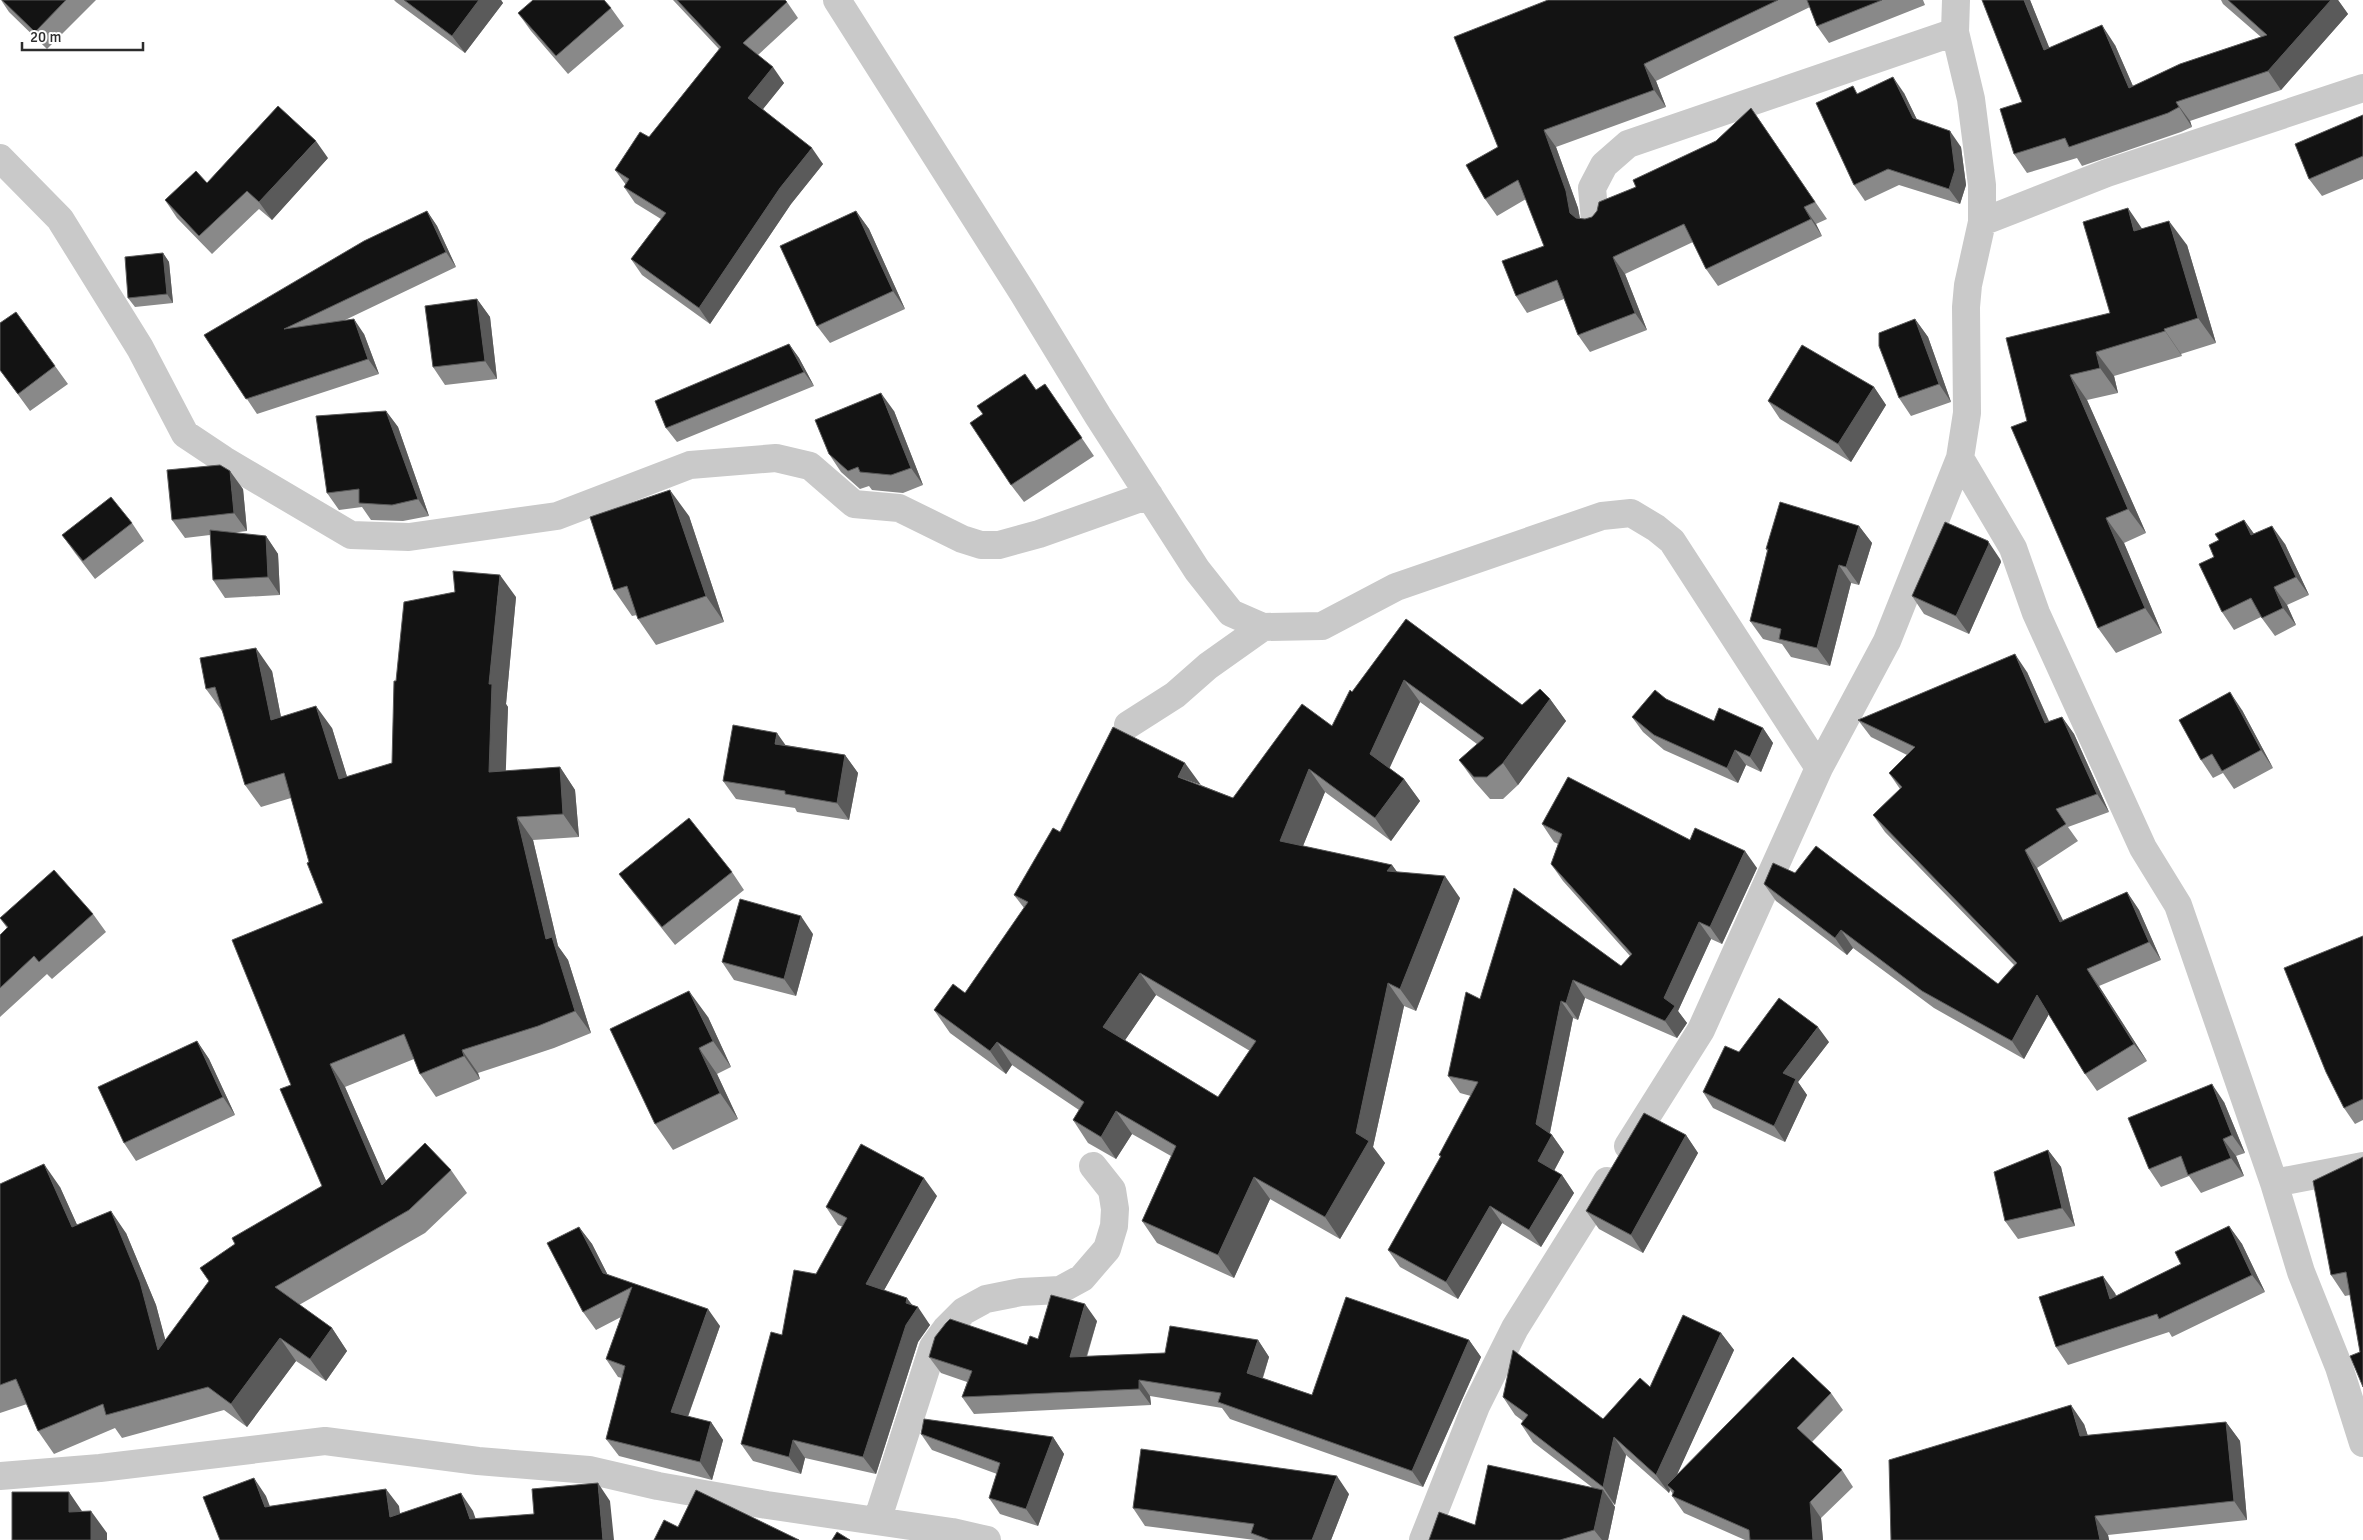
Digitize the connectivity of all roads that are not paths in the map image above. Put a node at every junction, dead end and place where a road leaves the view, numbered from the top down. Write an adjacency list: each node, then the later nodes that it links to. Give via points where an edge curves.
1 (837, 0): 9 (street)
2 (1956, 0): 3 (street)
3 (1955, 32): 6 (street, via 1628,144 1604,165 1592,188); 7 (street, via 1980,150)
4 (2363, 88): 7 (street, via 2108,173)
5 (0, 158): 9 (street, via 60,219 140,348 185,434 351,535 409,537 557,516 690,465 776,458 810,466 854,504 899,508 981,545 999,545 1039,534)
6 (1595, 222)
7 (1982, 222): 8 (street, via 1968,285 1967,413)
8 (1960, 458): 12 (street, via 1887,641); 15 (street, via 2013,548 2036,613 2143,848 2178,905)
9 (1149, 495): 10 (street, via 1197,570 1231,613)
10 (1262, 628): 11 (street, via 1208,666 1175,695); 12 (street, via 1322,626 1396,587 1602,516 1632,513 1672,541)
11 (1128, 725)
12 (1819, 768): 20 (street, via 1701,1030 1515,1328 1476,1406)
13 (1093, 1166): 18 (street, via 1112,1190 1114,1226 1107,1249 1082,1278 1060,1290 1021,1292 986,1299 964,1311 946,1328 934,1347)
14 (2363, 1166): 15 (street)
15 (2274, 1183): 16 (street, via 2301,1272 2339,1367)
16 (2363, 1443)
17 (0, 1476): 18 (street, via 100,1468 325,1441 478,1462 589,1470 667,1488)
18 (877, 1521): 19 (street)
19 (987, 1540)
20 (1423, 1540)

